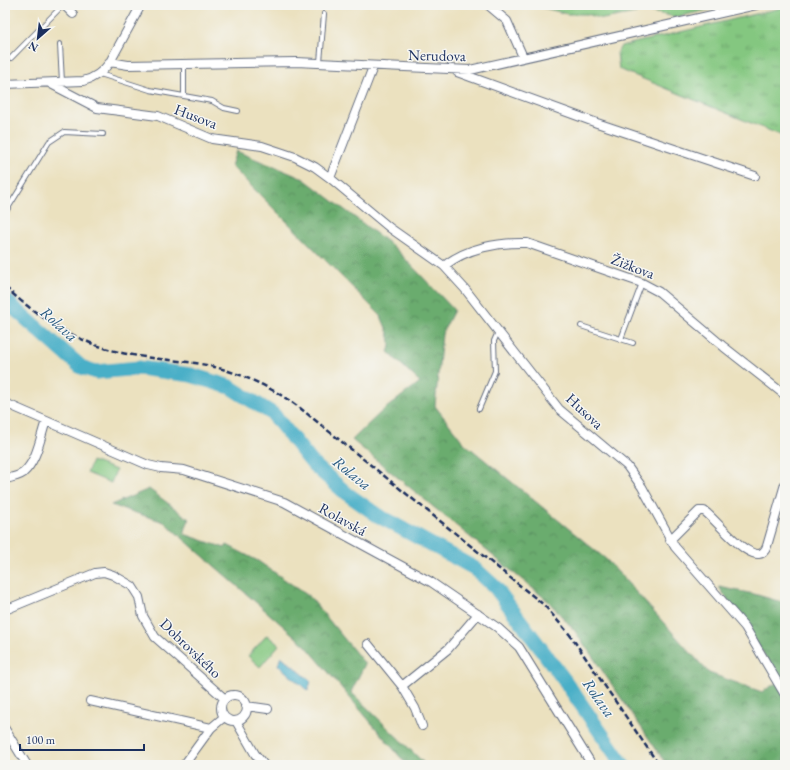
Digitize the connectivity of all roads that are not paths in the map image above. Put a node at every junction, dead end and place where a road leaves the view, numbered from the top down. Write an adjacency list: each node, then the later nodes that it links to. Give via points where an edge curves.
1 (63, 5): 5 (street); 8 (lane)
2 (141, 5): 10 (street)
3 (488, 5): 9 (street, via 507,21)
4 (756, 5): 9 (street, Nerudova)
5 (73, 14)
6 (324, 14): 11 (lane)
7 (60, 44): 16 (lane)
8 (12, 58)
9 (523, 58): 14 (street, Nerudova, via 470,70)
10 (110, 62): 12 (street, Nerudova, via 128,65); 15 (street)
11 (320, 62): 12 (street, Nerudova); 13 (street, Nerudova)
12 (184, 64): 19 (lane)
13 (373, 67): 14 (street, Nerudova); 23 (street)
14 (451, 70): 22 (street)
15 (100, 74): 16 (street, via 83,81); 19 (lane, via 150,90)
16 (62, 83): 18 (street)
17 (5, 84): 18 (street)
18 (51, 84): 23 (street, Husova, via 97,108 158,116 212,139 262,146 295,157)
19 (184, 95): 20 (lane, via 212,101 224,108)
20 (238, 111)
21 (102, 134): 24 (lane, via 64,132 49,142)
22 (755, 176)
23 (330, 178): 25 (street, Husova, via 390,228)
24 (5, 213)
25 (444, 266): 26 (street, Žižkova, via 468,252 509,242 527,243); 28 (street, Husova, via 466,288)
26 (642, 283): 29 (lane); 31 (street, Žižkova, via 659,292)
27 (581, 326): 29 (lane)
28 (499, 331): 33 (lane, via 494,341 496,371); 37 (street, Husova, via 559,409 627,466 642,487)
29 (621, 339): 30 (lane)
30 (633, 343)
31 (785, 394)
32 (5, 403): 34 (street, Rolavská)
33 (479, 409)
34 (46, 421): 35 (street, via 31,463 22,474); 39 (street, Rolavská, via 148,465 184,470 284,502 431,582)
35 (5, 479)
36 (785, 484): 37 (street, via 768,546 763,553 746,551 707,512 701,510)
37 (670, 540): 42 (street, Husova, via 745,627)
38 (5, 610): 43 (street, Dobrovského, via 95,574 104,572 113,575 132,586 139,598 143,616 155,637)
39 (478, 614): 41 (street, via 448,650); 55 (street, Rolavská, via 519,647)
40 (368, 644): 41 (street)
41 (402, 686): 49 (street)
42 (785, 695)
43 (225, 699): 45 (street, Dobrovského, via 233,695 238,696); 47 (street, Dobrovského, via 221,708)
44 (90, 701): 50 (street)
45 (246, 706): 46 (street); 48 (street, via 244,716)
46 (268, 709)
47 (224, 717): 48 (street); 50 (street)
48 (236, 721): 54 (street)
49 (422, 726)
50 (211, 728): 53 (street)
51 (5, 729): 52 (street)
52 (27, 765)
53 (184, 765)
54 (264, 765)
55 (592, 765)

